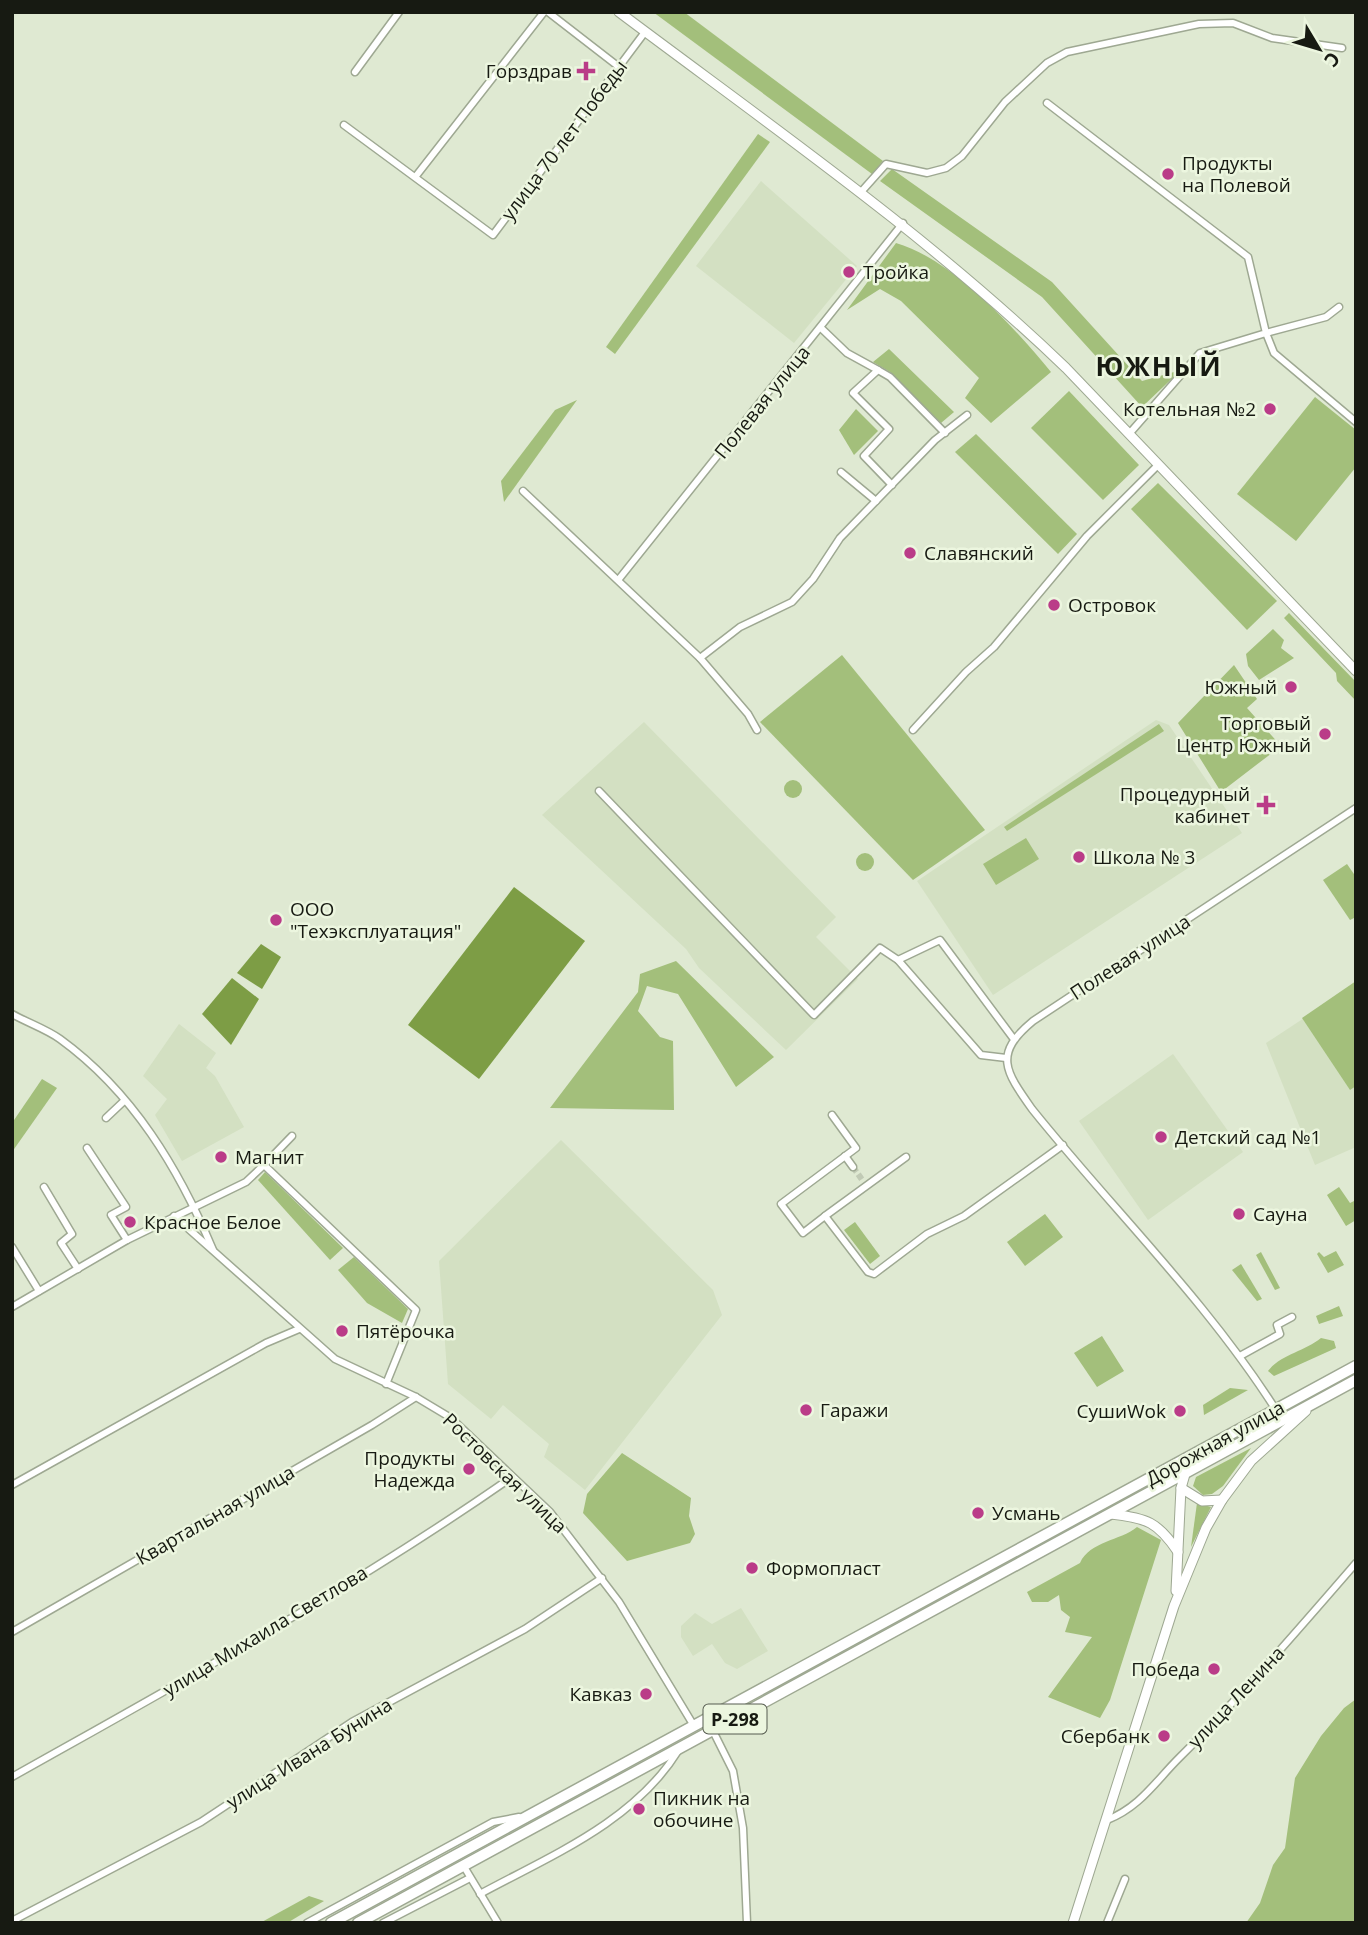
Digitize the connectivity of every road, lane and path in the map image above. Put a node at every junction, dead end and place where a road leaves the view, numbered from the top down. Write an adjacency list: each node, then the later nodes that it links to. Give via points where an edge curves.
1 (399, 12): 7 (street)
2 (546, 12): 6 (street); 10 (street)
3 (619, 12): 4 (main road)
4 (645, 32): 6 (street, улица 70 лет Победы); 11 (main road)
5 (1342, 48): 11 (street, via 1272,38 1233,23 1199,24 1067,52 1047,63 1005,102 962,156 946,168 927,173 886,164)
6 (618, 67): 10 (street, улица 70 лет Победы, via 492,235)
7 (355, 72)
8 (1047, 103): 15 (street, via 1248,257)
9 (344, 125): 10 (street, улица 70 лет Победы)
10 (416, 176)
11 (861, 192): 12 (main road)
12 (903, 223): 14 (street, Полевая улица); 20 (main road, via 1016,320)
13 (1339, 307): 15 (street, via 1326,317)
14 (821, 328): 16 (street, via 847,353); 26 (street, Полевая улица)
15 (1266, 333): 18 (street, via 1274,353); 20 (street, via 1200,353)
16 (878, 370): 19 (street); 23 (street, via 853,393 889,429 864,456)
17 (967, 415): 19 (street)
18 (1356, 422)
19 (944, 433): 23 (street)
20 (1129, 434): 21 (main road)
21 (1158, 465): 28 (main road); 30 (street, via 1077,545 994,647)
22 (841, 471): 25 (street)
23 (892, 485): 25 (street)
24 (523, 491): 26 (street)
25 (876, 501): 27 (street, via 840,538 792,602 740,626)
26 (619, 579): 27 (street)
27 (700, 658): 29 (street)
28 (1356, 671)
29 (757, 730)
30 (913, 730)
31 (599, 791): 33 (street, via 814,1015 880,948)
32 (1356, 808): 35 (street, Полевая улица, via 1080,988)
33 (898, 960): 35 (street, via 940,940); 36 (street, via 981,1055)
34 (12, 1014): 37 (street, Ростовская улица, via 59,1038)
35 (1013, 1038): 36 (street)
36 (1006, 1058): 41 (street, via 1015,1085)
37 (124, 1101): 39 (street); 48 (street, Ростовская улица, via 151,1132)
38 (832, 1115): 43 (street, via 856,1147)
39 (106, 1118)
40 (292, 1136): 45 (street)
41 (1063, 1145): 50 (street, via 874,1274); 59 (street)
42 (88, 1148): 51 (street, via 126,1207 111,1215)
43 (845, 1156): 46 (street); 50 (street, via 781,1204 803,1233)
44 (906, 1157): 50 (street)
45 (264, 1165): 48 (street, via 246,1182); 62 (street, via 416,1310)
46 (853, 1167)
47 (44, 1187): 54 (street, via 72,1234 61,1242)
48 (195, 1208): 49 (street); 52 (street, Ростовская улица)
49 (174, 1216): 51 (street); 52 (street)
50 (825, 1216)
51 (127, 1240): 54 (street)
52 (214, 1252): 58 (street, Ростовская улица)
53 (13, 1253): 55 (street)
54 (78, 1269): 55 (street)
55 (39, 1291): 56 (street)
56 (12, 1307)
57 (1292, 1317): 59 (street, via 1277,1325 1280,1334)
58 (299, 1328): 62 (street, Ростовская улица, via 335,1359); 69 (street)
59 (1240, 1356): 65 (street)
60 (1356, 1366): 65 (highway, Дорожная улица / Р-298)
61 (1356, 1380): 64 (highway, Дорожная улица / Р-298)
62 (386, 1384): 63 (street, Ростовская улица)
63 (416, 1397): 68 (street, Ростовская улица, via 451,1418); 77 (street, Квартальная улица)
64 (1317, 1401): 67 (highway, Дорожная улица / Р-298); 71 (main road, via 1260,1452)
65 (1276, 1410): 66 (highway, Дорожная улица / Р-298)
66 (1190, 1457): 67 (main road); 78 (highway, Дорожная улица / Р-298)
67 (1183, 1475): 70 (main road); 72 (highway, Дорожная улица / Р-298)
68 (512, 1477): 75 (street, Ростовская улица, via 551,1512); 81 (street, улица Михаила Светлова, via 461,1513 195,1674)
69 (12, 1485)
70 (1181, 1488): 71 (main road, via 1202,1501); 73 (main road)
71 (1222, 1500): 76 (main road)
72 (1111, 1514): 73 (main road, via 1154,1523); 79 (highway, Р-298)
73 (1179, 1553): 76 (main road)
74 (1356, 1563): 83 (street, улица Ленина, via 1239,1699 1148,1794 1129,1811)
75 (601, 1578): 78 (street, Ростовская улица); 88 (street, улица Ивана Бунина, via 525,1629 352,1722 201,1822)
76 (1174, 1606): 83 (main road)
77 (12, 1632)
78 (695, 1727): 82 (highway, Р-298)
79 (713, 1731): 80 (highway, Р-298); 94 (street, via 733,1771 743,1828)
80 (679, 1749): 84 (highway, Р-298); 87 (street, via 649,1787 595,1832)
81 (12, 1777)
82 (531, 1815): 89 (street, via 493,1822); 90 (highway, Р-298)
83 (1107, 1819): 95 (main road)
84 (463, 1865): 85 (street); 91 (highway, Р-298)
85 (470, 1878): 87 (street); 92 (street)
86 (1125, 1879): 96 (street)
87 (480, 1894): 93 (street)
88 (12, 1921)
89 (307, 1923)
90 (331, 1923)
91 (358, 1923)
92 (383, 1923)
93 (498, 1923)
94 (747, 1923)
95 (1073, 1923)
96 (1107, 1923)

